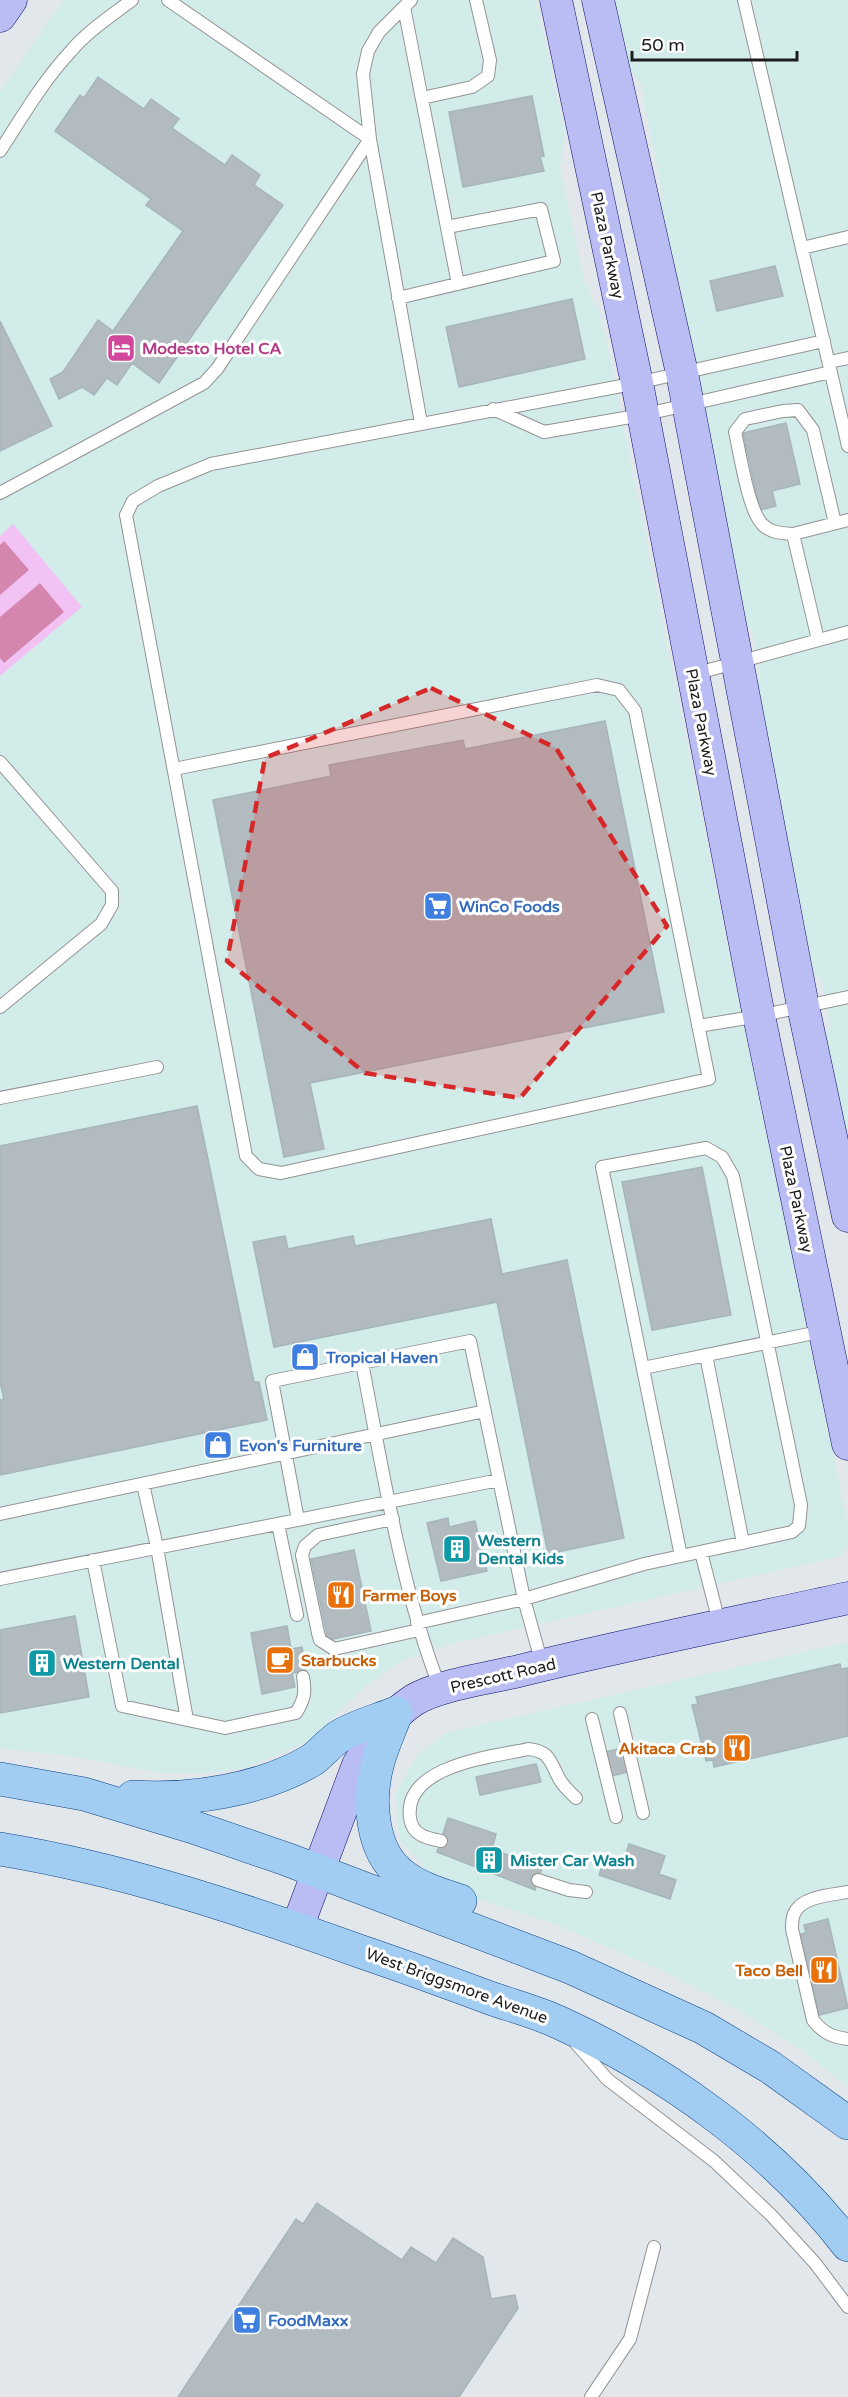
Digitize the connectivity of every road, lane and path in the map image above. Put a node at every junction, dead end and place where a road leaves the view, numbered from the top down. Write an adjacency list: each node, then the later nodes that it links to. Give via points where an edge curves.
1 (11, 0): 9 (street)
2 (132, 0): 12 (lane, via 72,50 48,78)
3 (168, 0): 11 (lane)
4 (476, 0): 10 (lane, via 490,60 488,76 472,87)
5 (556, 0): 22 (street, Plaza Parkway)
6 (598, 0): 21 (street)
7 (744, 0): 15 (lane)
8 (408, 3): 10 (lane); 11 (lane, via 379,32 368,51 363,74)
9 (0, 16)
10 (422, 98): 13 (lane)
11 (370, 139): 17 (lane); 28 (lane, via 218,369 204,382)
12 (0, 151)
13 (447, 228): 16 (lane); 16 (lane, via 542,209 554,261)
14 (848, 237): 15 (lane)
15 (802, 248): 18 (lane)
16 (458, 284): 17 (lane)
17 (398, 298): 26 (lane)
18 (824, 341): 20 (lane); 21 (lane)
19 (848, 358): 20 (lane)
20 (830, 367): 23 (lane); 27 (lane)
21 (682, 373): 22 (lane); 23 (street)
22 (637, 383): 24 (lane); 25 (street, Plaza Parkway)
23 (687, 405): 25 (lane); 34 (street)
24 (493, 409): 25 (lane, via 544,432); 26 (lane)
25 (642, 415): 35 (street, Plaza Parkway)
26 (421, 423): 37 (lane, via 211,464 133,501 126,515)
27 (848, 446)
28 (0, 493)
29 (848, 520): 30 (lane)
30 (835, 523): 31 (lane); 31 (lane, via 813,429 798,410 745,419 735,432 753,510 762,524 774,532)
31 (793, 534): 33 (lane)
32 (848, 632): 33 (lane)
33 (818, 640): 34 (lane)
34 (737, 662): 35 (lane); 39 (street)
35 (693, 674): 41 (street, Plaza Parkway)
36 (0, 762): 40 (lane, via 112,891 112,904 101,924)
37 (174, 769): 42 (lane, via 597,685 619,690 635,711); 42 (lane, via 246,1156 259,1169 281,1173 709,1079)
38 (848, 997): 39 (lane)
39 (803, 1006): 41 (lane); 45 (street)
40 (0, 1007)
41 (759, 1016): 42 (lane); 46 (street, Plaza Parkway)
42 (698, 1026)
43 (157, 1067): 44 (lane)
44 (0, 1098)
45 (848, 1216)
46 (825, 1331): 47 (lane); 53 (street, Plaza Parkway)
47 (767, 1342): 48 (lane); 50 (lane, via 733,1176 722,1157 706,1148 602,1167); 62 (lane, via 801,1505 800,1526 792,1532)
48 (706, 1355): 50 (lane); 62 (lane)
49 (362, 1363): 51 (lane, via 470,1341); 52 (lane); 54 (lane, via 272,1381)
50 (642, 1368): 65 (lane)
51 (484, 1411): 52 (lane); 55 (lane)
52 (376, 1435): 54 (lane); 57 (lane)
53 (848, 1444)
54 (285, 1454): 56 (lane); 60 (lane)
55 (499, 1480): 57 (lane); 69 (lane)
56 (143, 1484): 58 (lane); 63 (lane)
57 (389, 1502): 59 (lane); 60 (lane)
58 (0, 1514)
59 (393, 1519): 72 (lane); 72 (lane, via 318,1535 305,1546 302,1555 318,1633 320,1640 334,1649)
60 (298, 1520): 61 (lane)
61 (278, 1524): 63 (lane); 70 (lane)
62 (743, 1543): 64 (lane)
63 (158, 1547): 66 (lane); 79 (lane)
64 (701, 1552): 65 (lane); 71 (lane)
65 (681, 1556): 69 (lane)
66 (93, 1560): 67 (lane); 79 (lane, via 122,1706)
67 (0, 1579)
68 (848, 1598): 71 (street, Prescott Road)
69 (524, 1599): 72 (lane); 73 (lane)
70 (297, 1615)
71 (720, 1626): 73 (street, Prescott Road)
72 (418, 1627): 75 (lane)
73 (543, 1665): 75 (street, Prescott Road)
74 (303, 1677): 79 (lane, via 306,1692 296,1713 225,1728)
75 (440, 1690): 76 (street, Prescott Road, via 416,1699)
76 (396, 1713): 81 (main road, via 341,1736 312,1760 252,1784 193,1797 161,1799); 87 (street, Prescott Road, via 358,1765); 92 (main road, via 376,1767 373,1805 373,1825 392,1867 432,1892 571,1943)
77 (620, 1713): 83 (lane)
78 (592, 1719): 84 (lane)
79 (187, 1720)
80 (0, 1779): 81 (main road)
81 (84, 1794): 87 (main road, via 193,1827)
82 (576, 1798): 85 (lane, via 539,1750 528,1749 454,1766 436,1772 424,1782 411,1807 414,1829 424,1838)
83 (643, 1813)
84 (616, 1817)
85 (441, 1841)
86 (0, 1849): 91 (main road, West Briggsmore Avenue, via 130,1876)
87 (317, 1872): 91 (street, Prescott Road); 92 (main road, via 570,1967)
88 (538, 1880): 89 (lane)
89 (586, 1892)
90 (848, 1892): 94 (lane, via 801,1904 794,1913 792,1929 813,2020 833,2037)
91 (297, 1928): 93 (main road, West Briggsmore Avenue)
92 (672, 2012): 95 (main road, via 770,2067)
93 (556, 2021): 96 (main road, West Briggsmore Avenue, via 624,2055 717,2115 796,2187); 98 (lane, via 607,2079 714,2162 771,2215)
94 (848, 2039)
95 (848, 2123)
96 (848, 2245)
97 (654, 2247): 99 (lane, via 630,2339)
98 (848, 2307)
99 (591, 2397)

